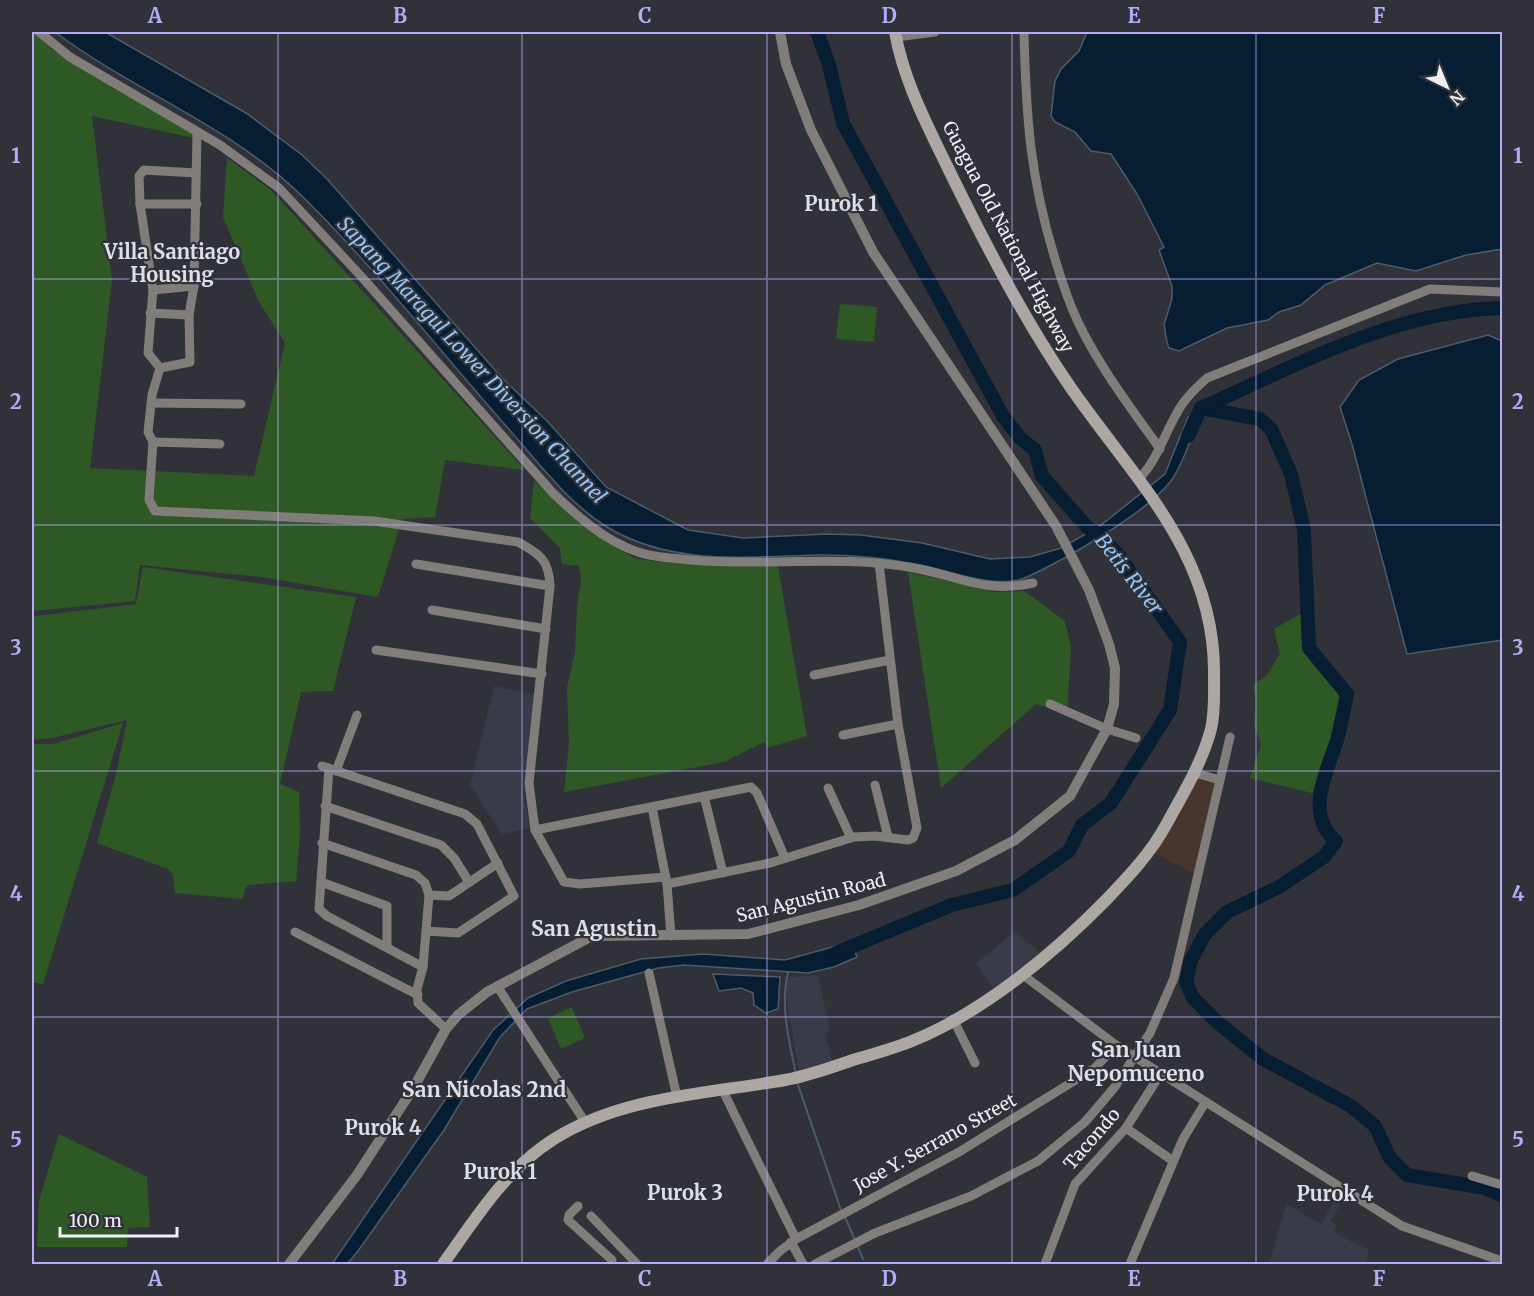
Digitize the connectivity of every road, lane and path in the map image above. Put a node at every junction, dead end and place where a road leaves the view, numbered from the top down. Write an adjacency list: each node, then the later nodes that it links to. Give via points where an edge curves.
1 (39, 32): 6 (street, via 70,57)
2 (780, 32): 35 (street, San Agustin Road, via 786,64 811,130 873,252 1064,540 1097,608 1115,668 1114,704)
3 (935, 32): 5 (street)
4 (1024, 32): 20 (street, via 1034,183 1063,284 1099,362)
5 (895, 34): 21 (main road, Guagua Old National Highway, via 923,117 992,253 1054,363)
6 (197, 133): 7 (street); 22 (street, via 279,188 553,493 600,533 660,558 759,564)
7 (196, 173): 8 (street, via 144,170 139,176); 9 (street)
8 (140, 204): 9 (street); 11 (street)
9 (197, 204): 10 (street)
10 (194, 286): 11 (street); 14 (street)
11 (153, 290): 13 (street)
12 (1503, 292): 20 (street, via 1430,289 1208,378 1177,412)
13 (150, 313): 14 (street); 15 (street, via 148,353)
14 (189, 315): 15 (street, via 190,362)
15 (160, 368): 16 (street)
16 (151, 403): 17 (street); 18 (street, via 148,432)
17 (241, 404)
18 (153, 442): 19 (street); 25 (street, via 149,500 155,511 374,521 518,542 537,553 549,568)
19 (220, 444)
20 (1160, 449): 21 (street)
21 (1142, 481): 40 (main road, Guagua Old National Highway, via 1186,551 1197,576 1215,649 1214,717)
22 (879, 563): 24 (street, via 913,567 996,588); 29 (street)
23 (416, 564): 25 (street)
24 (1033, 583)
25 (550, 586): 27 (street)
26 (432, 610): 27 (street)
27 (546, 628): 30 (street)
28 (376, 650): 30 (street)
29 (890, 660): 31 (street); 34 (street)
30 (542, 674): 47 (street, via 529,783)
31 (814, 675)
32 (1050, 704): 35 (street)
33 (357, 715): 39 (street)
34 (898, 724): 36 (street); 48 (street, via 917,828 908,840)
35 (1107, 729): 38 (street); 60 (street, San Agustin Road, via 1070,796 1016,840 956,871 859,905 748,934)
36 (843, 735)
37 (1230, 737): 41 (street)
38 (1136, 738)
39 (329, 768): 45 (street); 52 (street, via 472,818)
40 (1194, 773): 41 (street); 64 (main road, Guagua Old National Highway, via 1160,836 1125,880 1069,938)
41 (1220, 780): 70 (street, via 1174,978)
42 (875, 785): 48 (street)
43 (828, 788): 49 (street)
44 (704, 796): 46 (street); 51 (street, via 754,789); 53 (street)
45 (325, 806): 50 (street); 56 (street, via 441,845)
46 (652, 807): 47 (street); 54 (street)
47 (535, 830): 54 (street, via 564,882)
48 (888, 837): 49 (street)
49 (851, 838): 51 (street)
50 (322, 843): 55 (street); 57 (street, via 416,875 425,883)
51 (785, 858): 53 (street)
52 (498, 863): 56 (street); 58 (street, via 514,896 458,933)
53 (723, 873): 54 (street)
54 (666, 881): 60 (street)
55 (321, 882): 61 (street, via 321,912); 61 (street, via 387,906)
56 (469, 882): 57 (street, via 449,896)
57 (429, 895): 58 (street)
58 (426, 931): 62 (street)
59 (295, 932): 66 (street)
60 (672, 936): 65 (street, San Agustin Road, via 592,936)
61 (387, 947): 62 (street)
62 (423, 967): 66 (street)
63 (649, 973): 74 (street)
64 (1023, 975): 67 (main road, Guagua Old National Highway); 69 (street)
65 (497, 987): 68 (street, San Agustin Road, via 470,1004); 76 (street)
66 (418, 995): 68 (street, via 418,1003)
67 (953, 1019): 71 (street); 73 (main road, Guagua Old National Highway, via 914,1041 804,1076)
68 (446, 1029): 87 (street, San Agustin Road, via 368,1159)
69 (1116, 1045): 70 (street); 83 (street, Jose Y. Serrano Street, via 1095,1068 960,1152)
70 (1136, 1056): 72 (street); 92 (street, via 1085,1122 1038,1161 971,1196 876,1233)
71 (975, 1063)
72 (1161, 1074): 75 (street); 77 (street, Tacondo)
73 (722, 1089): 74 (main road, Guagua Old National Highway); 83 (street)
74 (676, 1097): 76 (main road, Guagua Old National Highway)
75 (1205, 1103): 78 (street); 85 (street, via 1402,1226)
76 (585, 1122): 88 (main road, Guagua Old National Highway, via 533,1154 509,1175)
77 (1126, 1128): 78 (street); 93 (street, Tacondo, via 1075,1184)
78 (1173, 1161): 94 (street)
79 (1472, 1176): 80 (street)
80 (1503, 1185)
81 (578, 1206): 86 (street, via 568,1220)
82 (591, 1216): 84 (street)
83 (794, 1241): 90 (street, Jose Y. Serrano Street); 91 (street)
84 (623, 1250): 86 (street); 89 (street)
85 (1503, 1261)
86 (610, 1262)
87 (290, 1264)
88 (443, 1264)
89 (637, 1264)
90 (767, 1264)
91 (803, 1264)
92 (815, 1264)
93 (1045, 1264)
94 (1130, 1264)

